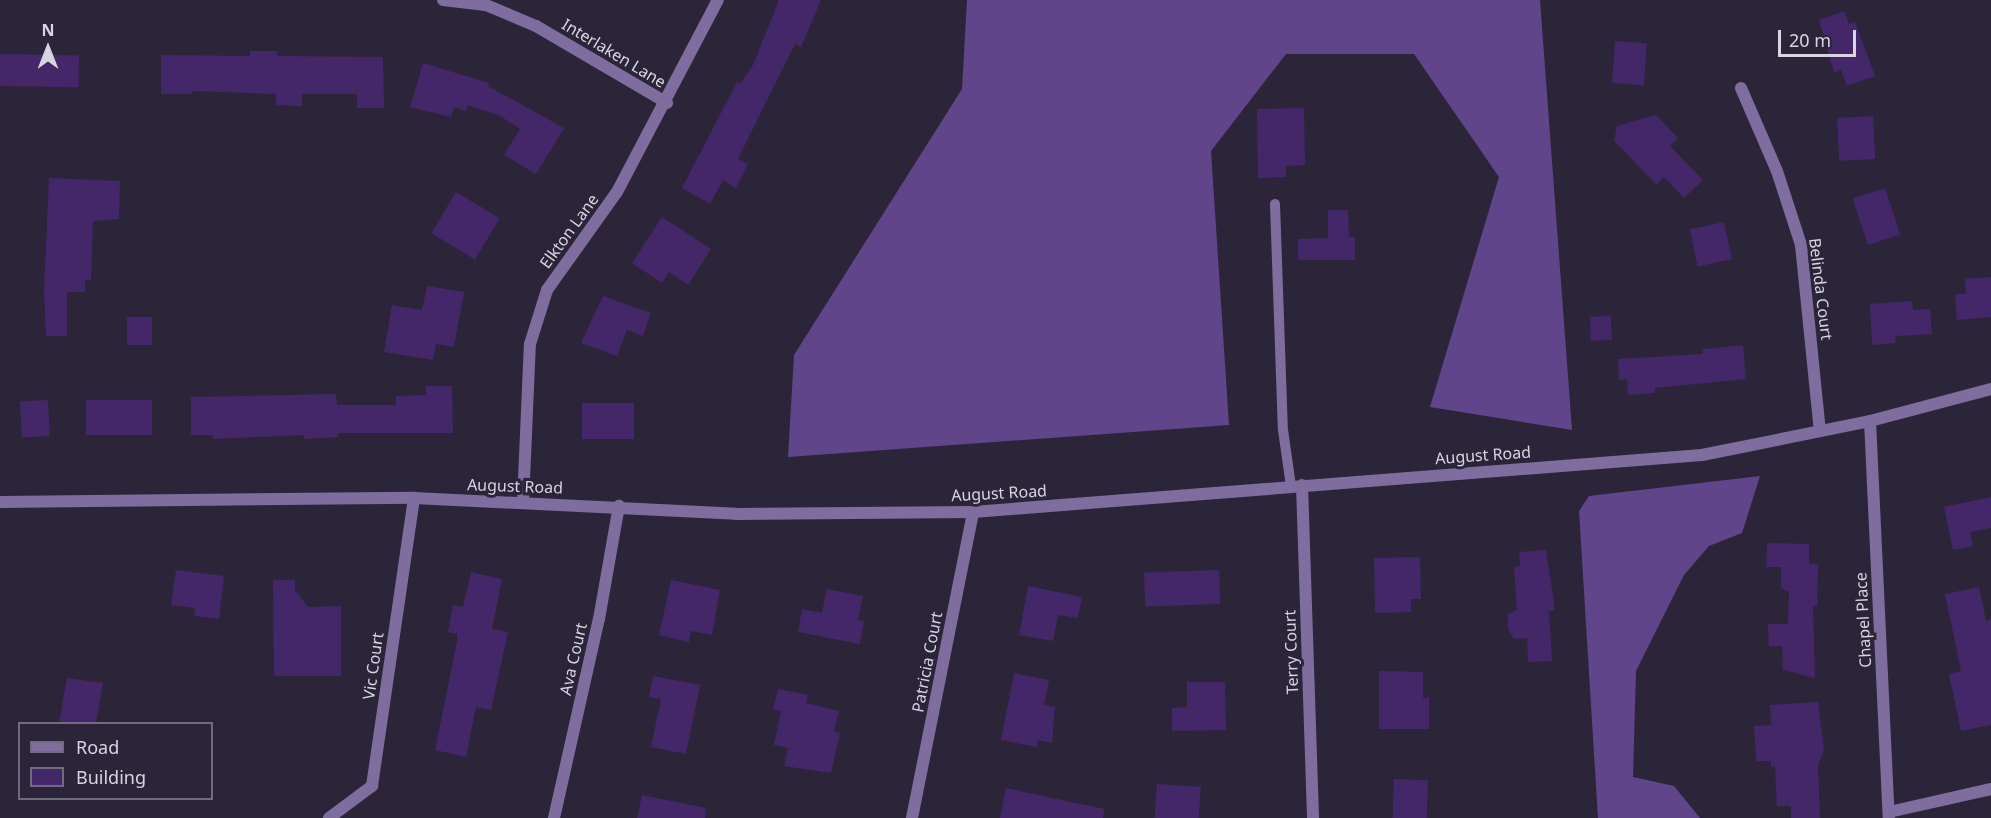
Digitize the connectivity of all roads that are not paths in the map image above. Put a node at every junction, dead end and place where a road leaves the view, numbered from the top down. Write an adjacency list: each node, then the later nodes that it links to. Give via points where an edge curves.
1 (443, 0): 4 (street, Interlaken Lane, via 486,5 536,26)
2 (718, 0): 4 (street, Elkton Lane)
3 (1741, 88): 8 (street, Belinda Court, via 1777,171 1801,245)
4 (667, 103): 12 (street, Elkton Lane, via 617,192 547,290 530,344)
5 (1275, 204): 9 (lane, via 1283,430)
6 (1991, 389): 7 (street, August Road)
7 (1870, 421): 8 (street, August Road); 16 (street, Chapel Place)
8 (1820, 431): 9 (street, August Road, via 1702,455)
9 (1297, 486): 14 (street, August Road); 20 (street, Terry Court)
10 (414, 498): 11 (street, August Road); 12 (street, August Road); 17 (street, Vic Court, via 372,786)
11 (0, 502)
12 (523, 502): 13 (street, August Road)
13 (619, 506): 14 (street, August Road, via 814,515); 18 (street, Ava Court, via 599,619)
14 (973, 512): 19 (street, Patricia Court)
15 (1991, 789): 16 (street)
16 (1889, 815)
17 (329, 818)
18 (554, 818)
19 (912, 818)
20 (1313, 818)

